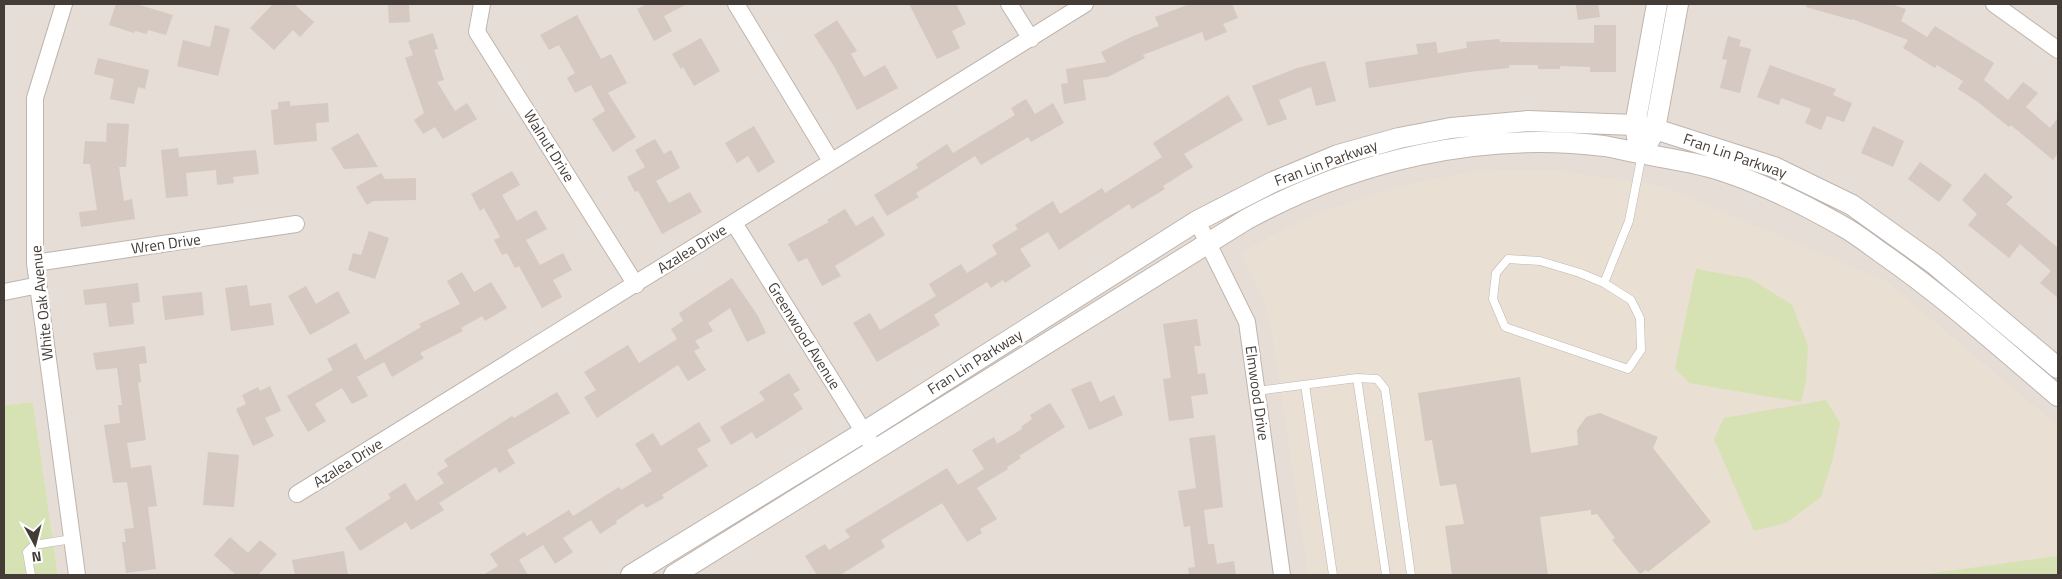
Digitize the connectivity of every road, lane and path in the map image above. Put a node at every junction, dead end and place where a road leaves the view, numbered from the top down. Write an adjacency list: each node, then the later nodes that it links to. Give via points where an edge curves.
1 (64, 4): 19 (street, White Oak Avenue, via 35,98)
2 (482, 4): 22 (street, Walnut Drive, via 477,32)
3 (736, 4): 14 (street)
4 (1008, 4): 9 (street)
5 (1085, 4): 9 (street, Azalea Drive)
6 (1657, 4): 11 (street)
7 (1678, 4): 12 (street)
8 (1994, 4): 10 (street)
9 (1031, 39): 14 (street, Azalea Drive)
10 (2058, 50)
11 (1635, 125): 12 (street, Fran Lin Parkway); 13 (street); 15 (street, Fran Lin Parkway, via 1528,121 1480,124 1406,136 1338,155 1301,170)
12 (1655, 129): 13 (street); 24 (street, Fran Lin Parkway, via 1774,167 1852,206 1933,263)
13 (1642, 154): 18 (street, Fran Lin Parkway, via 1605,146 1527,142 1426,153 1308,188); 20 (lane, via 1629,221); 28 (street, Fran Lin Parkway, via 1723,171 1844,227 1918,278)
14 (831, 161): 16 (street, Azalea Drive)
15 (1197, 221): 18 (street, Elmwood Drive); 29 (street, Fran Lin Parkway)
16 (734, 223): 22 (street, Azalea Drive); 29 (street, Greenwood Avenue)
17 (296, 224): 19 (street, Wren Drive)
18 (1208, 243): 27 (street, Elmwood Drive, via 1248,322); 30 (street, Fran Lin Parkway)
19 (35, 263): 21 (street, White Oak Avenue)
20 (1604, 283): 20 (lane, via 1540,261 1508,259 1496,273 1494,299 1505,327 1628,369 1641,350 1640,318 1632,300)
21 (39, 285): 23 (street); 32 (street, White Oak Avenue)
22 (636, 285): 31 (street, Azalea Drive)
23 (4, 292)
24 (2058, 368)
25 (1357, 378): 26 (lane); 39 (lane); 40 (lane, via 1376,379 1385,389)
26 (1305, 385): 27 (lane); 38 (lane)
27 (1257, 391): 37 (street, Elmwood Drive)
28 (2058, 396)
29 (864, 432): 30 (street, Greenwood Avenue); 35 (street, Fran Lin Parkway)
30 (875, 450): 36 (street, Fran Lin Parkway)
31 (298, 494)
32 (72, 539): 33 (lane, via 34,545 27,552); 34 (street, White Oak Avenue)
33 (31, 575)
34 (77, 575)
35 (631, 575)
36 (674, 575)
37 (1282, 575)
38 (1333, 575)
39 (1386, 575)
40 (1412, 575)

